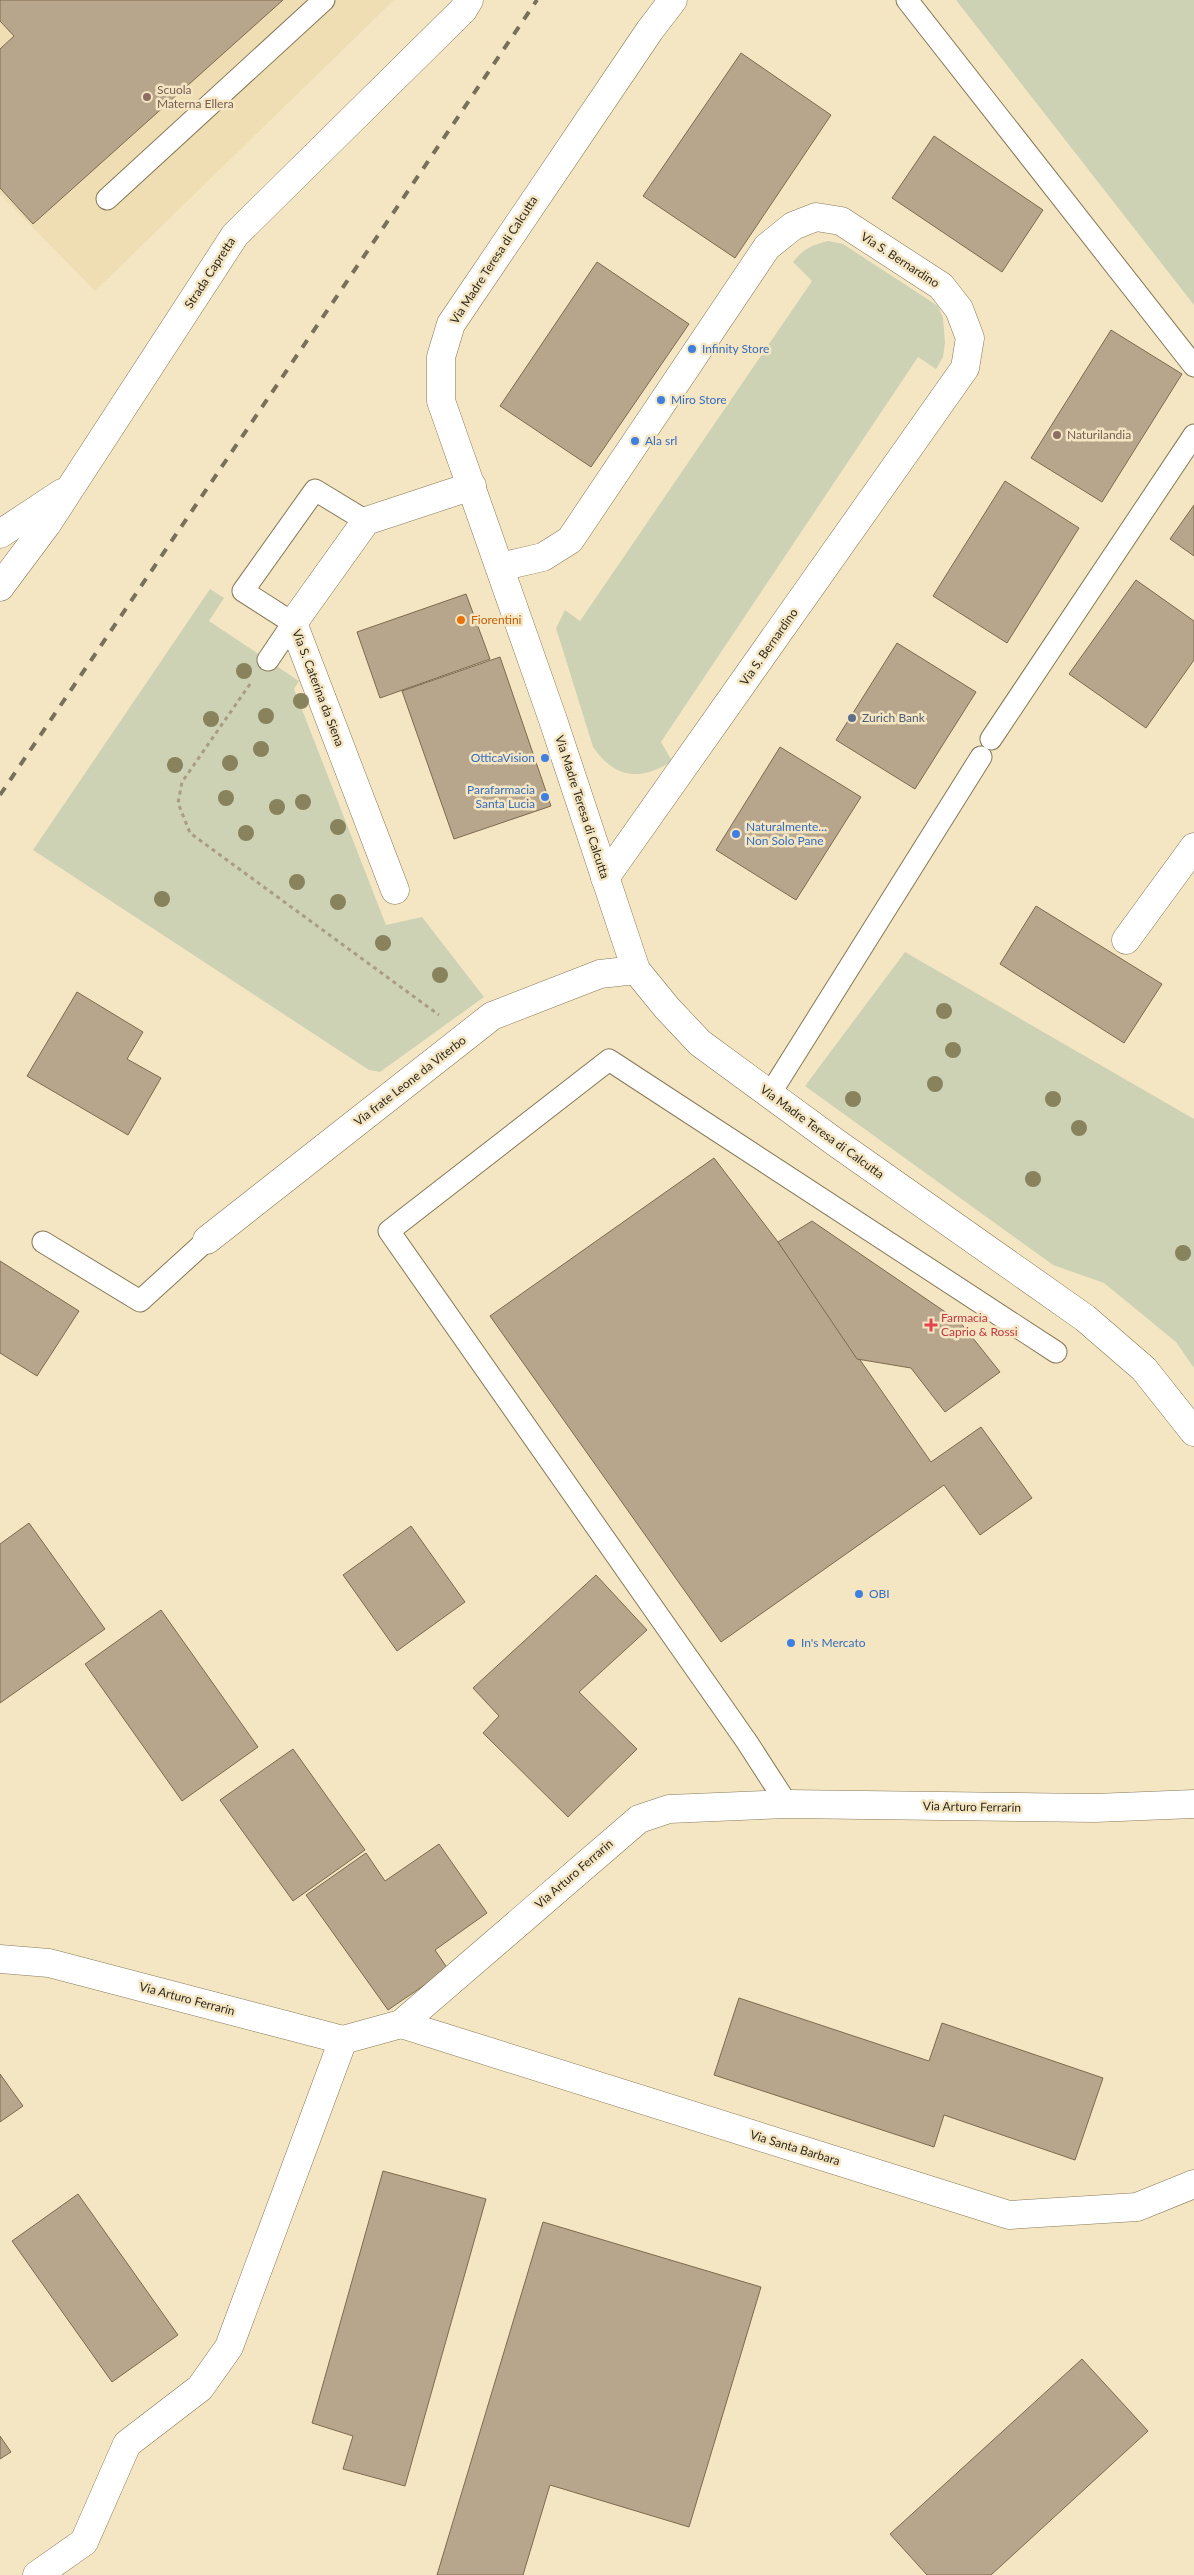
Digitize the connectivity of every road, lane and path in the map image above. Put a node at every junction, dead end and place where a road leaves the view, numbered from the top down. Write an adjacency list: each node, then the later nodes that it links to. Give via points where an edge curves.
1 (324, 0): 7 (lane)
2 (469, 0): 11 (street, Strada Capretta, via 464,10 235,235)
3 (659, 0): 6 (street)
4 (673, 0): 6 (street, Via Madre Teresa di Calcutta)
5 (907, 0): 8 (lane)
6 (650, 30): 10 (street, Via Madre Teresa di Calcutta, via 451,324 441,357 441,401)
7 (107, 200)
8 (1194, 366)
9 (1194, 435): 24 (lane, via 986,748)
10 (472, 486): 12 (street); 14 (street, Via Madre Teresa di Calcutta)
11 (70, 488): 13 (street); 15 (street, Strada Capretta)
12 (366, 521): 16 (street, Via S. Caterina da Siena); 16 (lane, via 315,490 298,513 243,591)
13 (0, 534)
14 (500, 567): 19 (street, Via Madre Teresa di Calcutta); 19 (street, Via S. Bernardino, via 543,557 570,540 768,247 793,226 816,217 841,221 941,286 959,309 970,338 965,368)
15 (0, 587)
16 (293, 623): 17 (lane); 20 (street, Via S. Caterina da Siena)
17 (268, 660): 23 (path, via 182,782 178,803 190,832)
18 (1194, 846): 21 (street)
19 (605, 878): 22 (street, Via Madre Teresa di Calcutta)
20 (395, 890)
21 (1126, 940)
22 (636, 970): 23 (street, Via frate Leone da Viterbo, via 600,974 492,1016); 24 (street, Via Madre Teresa di Calcutta, via 700,1043)
23 (468, 1036): 25 (street, Via frate Leone da Viterbo)
24 (770, 1094): 28 (street, Via Madre Teresa di Calcutta, via 1085,1318 1144,1369)
25 (207, 1240): 26 (lane, via 140,1302)
26 (43, 1242)
27 (1056, 1352): 29 (lane, via 609,1060 389,1231)
28 (1194, 1432)
29 (787, 1804): 30 (street, Via Arturo Ferrarin, via 1095,1808); 32 (street, Via Arturo Ferrarin, via 669,1809 639,1819)
30 (1194, 1804)
31 (0, 1959): 33 (street, Via Arturo Ferrarin, via 49,1963)
32 (401, 2024): 33 (street, Via Arturo Ferrarin); 34 (street, Via Santa Barbara, via 1009,2215 1137,2207)
33 (343, 2040): 35 (street, via 230,2346 200,2388 127,2444 84,2542)
34 (1194, 2184)
35 (37, 2575)

